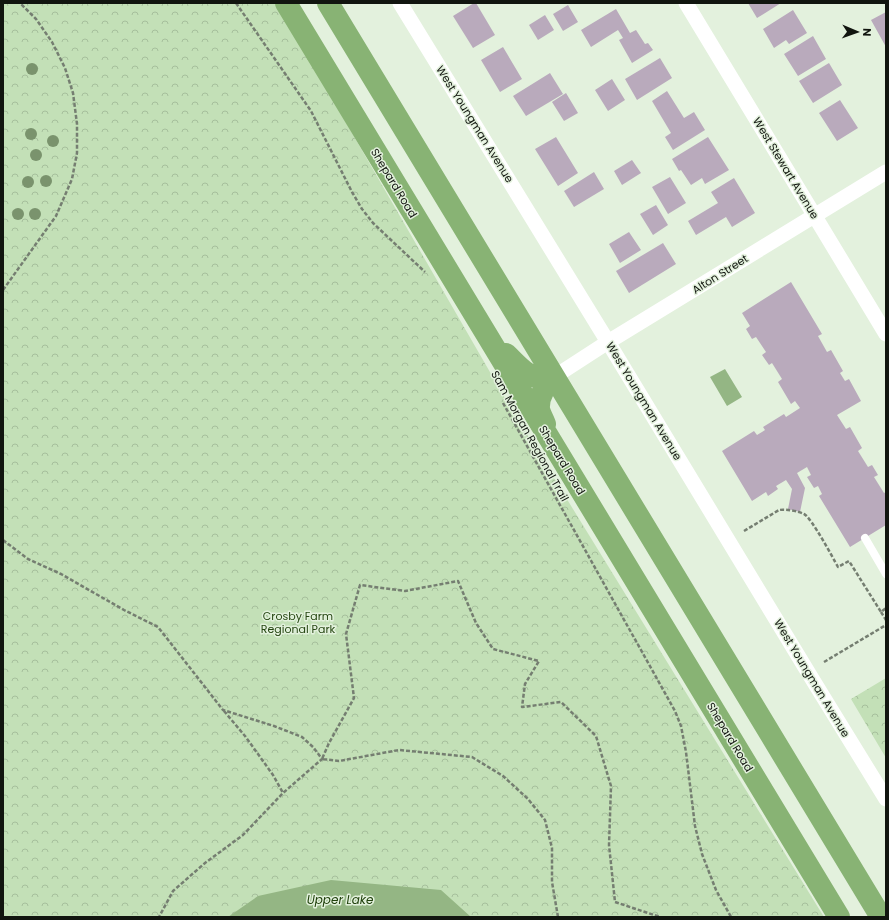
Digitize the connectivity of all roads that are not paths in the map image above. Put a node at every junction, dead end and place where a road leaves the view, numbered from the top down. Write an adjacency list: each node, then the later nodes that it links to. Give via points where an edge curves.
1 (286, 3): 7 (highway, Shepard Road)
2 (328, 3): 10 (highway)
3 (400, 3): 9 (street, West Youngman Avenue)
4 (686, 3): 6 (street, West Stewart Avenue)
5 (886, 172): 6 (street, Alton Street)
6 (814, 216): 8 (street, West Stewart Avenue); 9 (street, Alton Street)
7 (476, 317): 10 (highway, via 499,347 521,369 538,378); 11 (highway, Shepard Road)
8 (886, 334)
9 (608, 342): 10 (street, Alton Street); 14 (street, West Youngman Avenue)
10 (554, 377): 11 (highway, via 542,393 539,409); 16 (highway)
11 (591, 507): 15 (highway, Shepard Road)
12 (865, 538): 13 (lane)
13 (886, 574)
14 (886, 800)
15 (839, 917)
16 (882, 917)

